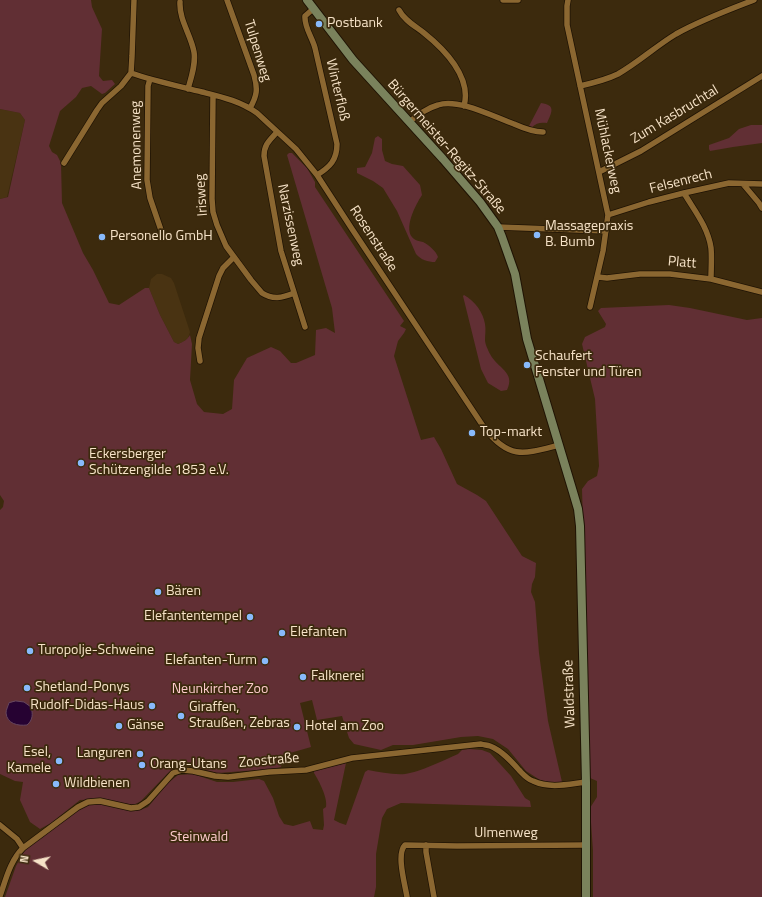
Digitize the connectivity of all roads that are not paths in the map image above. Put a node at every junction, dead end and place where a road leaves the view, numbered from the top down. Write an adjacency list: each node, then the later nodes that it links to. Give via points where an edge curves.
1 (134, 0): 11 (street)
2 (227, 0): 18 (street, Tulpenweg, via 257,84 256,97)
3 (307, 0): 9 (street, Bürgermeister-Regitz-Straße)
4 (503, 0): 5 (street)
5 (518, 0)
6 (568, 0): 14 (street, Mühlackerweg, via 567,25)
7 (754, 0): 14 (street, via 677,33 617,74)
8 (180, 2): 15 (street, via 180,14 194,51 194,64)
9 (313, 8): 19 (street, Bürgermeister-Regitz-Straße, via 353,60); 24 (street, Winterfloß, via 305,16 304,21 315,48 337,144 335,157 330,165)
10 (399, 10): 17 (street, via 402,16 449,57 464,84)
11 (131, 73): 13 (street, Rosenstraße); 22 (street, via 100,106)
12 (762, 76): 23 (street, Zum Kasbruchtal, via 641,151)
13 (150, 79): 15 (street, Rosenstraße); 32 (street, Anemonenweg, via 147,180 150,198)
14 (580, 86): 23 (street, Mühlackerweg)
15 (188, 89): 16 (street, Rosenstraße)
16 (213, 95): 18 (street, Rosenstraße); 33 (street, Irisweg, via 213,212 220,235)
17 (464, 106): 19 (street, via 439,104 425,110); 21 (street, via 525,129)
18 (250, 108): 20 (street, Rosenstraße)
19 (409, 122): 30 (street, Bürgermeister-Regitz-Straße, via 480,202)
20 (277, 132): 24 (street, Rosenstraße, via 296,149); 37 (street, Narzissenweg, via 266,145 264,156 281,251)
21 (543, 132)
22 (64, 163)
23 (599, 172): 29 (street, Mühlackerweg)
24 (317, 175): 41 (street, Rosenstraße, via 490,436 502,447 514,452 532,452)
25 (743, 184): 26 (street, Felsenrech); 27 (street, Felsenrech, via 729,183); 28 (street)
26 (762, 184)
27 (684, 193): 29 (street, Felsenrech); 35 (street, via 708,234 712,259)
28 (762, 208)
29 (608, 215): 31 (street, Mühlackerweg)
30 (498, 228): 31 (street); 41 (street, Bürgermeister-Regitz-Straße, via 513,268 528,339)
31 (606, 231): 34 (street, Mühlackerweg)
32 (162, 232)
33 (234, 257): 37 (street, Irisweg, via 262,293 273,298); 40 (street, via 223,268 217,282 199,338)
34 (598, 277): 35 (street, Platt, via 655,273); 38 (street, Mühlackerweg)
35 (711, 279): 36 (street, Platt)
36 (762, 292)
37 (294, 293): 39 (street, Narzissenweg)
38 (590, 307)
39 (305, 327)
40 (200, 361)
41 (559, 445): 42 (street, Bürgermeister-Regitz-Straße)
42 (573, 492): 43 (street, Waldstraße, via 580,526)
43 (586, 782): 46 (street, Waldstraße); 47 (street, Zoostraße, via 554,786 534,782 507,757 491,746 481,744 352,758 306,770 228,777 182,770 173,773 148,801 139,807 131,808 100,801 88,802)
44 (0, 825): 47 (street, via 17,839)
45 (426, 845): 46 (street, Ulmenweg); 49 (street, Ulmenweg, via 405,844 401,852); 50 (street)
46 (586, 845): 51 (street, Waldstraße)
47 (23, 848): 48 (street, Zoostraße, via 15,857)
48 (0, 896)
49 (407, 897)
50 (434, 897)
51 (586, 897)

